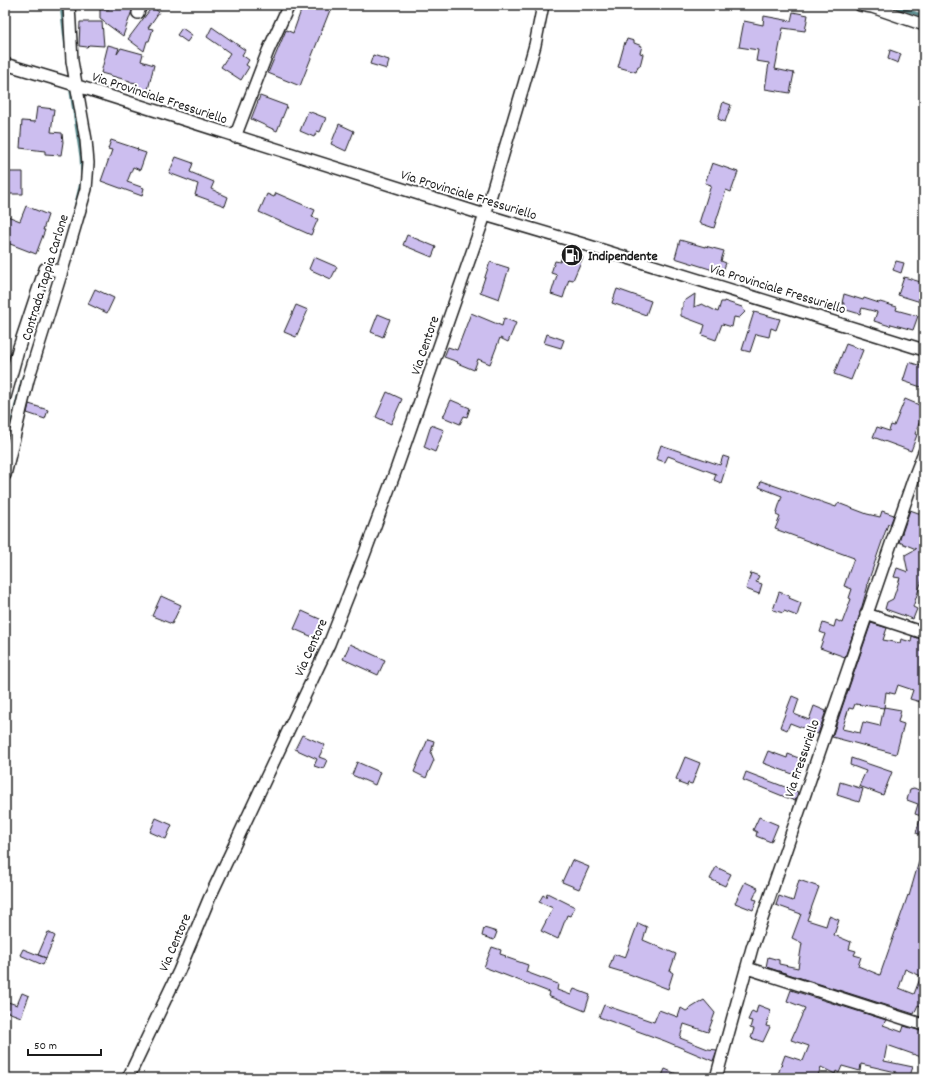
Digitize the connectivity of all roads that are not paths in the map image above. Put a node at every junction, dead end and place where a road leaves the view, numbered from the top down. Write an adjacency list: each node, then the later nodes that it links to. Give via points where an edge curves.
1 (69, 5): 7 (street, Contrada Tappia Carlone)
2 (289, 5): 8 (street, via 268,51)
3 (543, 5): 9 (street, Via Centore, via 535,45)
4 (860, 5): 5 (street)
5 (924, 25)
6 (5, 64): 7 (street, Via Provinciale Fressuriello)
7 (76, 86): 8 (street, Via Provinciale Fressuriello); 10 (street, Contrada Tappia Carlone, via 88,163 86,188)
8 (235, 137): 9 (street, Via Provinciale Fressuriello)
9 (485, 215): 11 (street, Via Provinciale Fressuriello); 19 (street, Via Centore, via 397,467 329,644)
10 (62, 271): 12 (street, via 45,269); 14 (street, Contrada Tappia Carlone, via 28,380)
11 (924, 350)
12 (5, 397)
13 (924, 452): 15 (street, Via Fressuriello)
14 (5, 475)
15 (866, 614): 16 (street); 17 (street, Via Fressuriello)
16 (924, 633)
17 (746, 968): 18 (street); 20 (street, Via Fressuriello)
18 (924, 1025)
19 (128, 1078)
20 (716, 1078)

